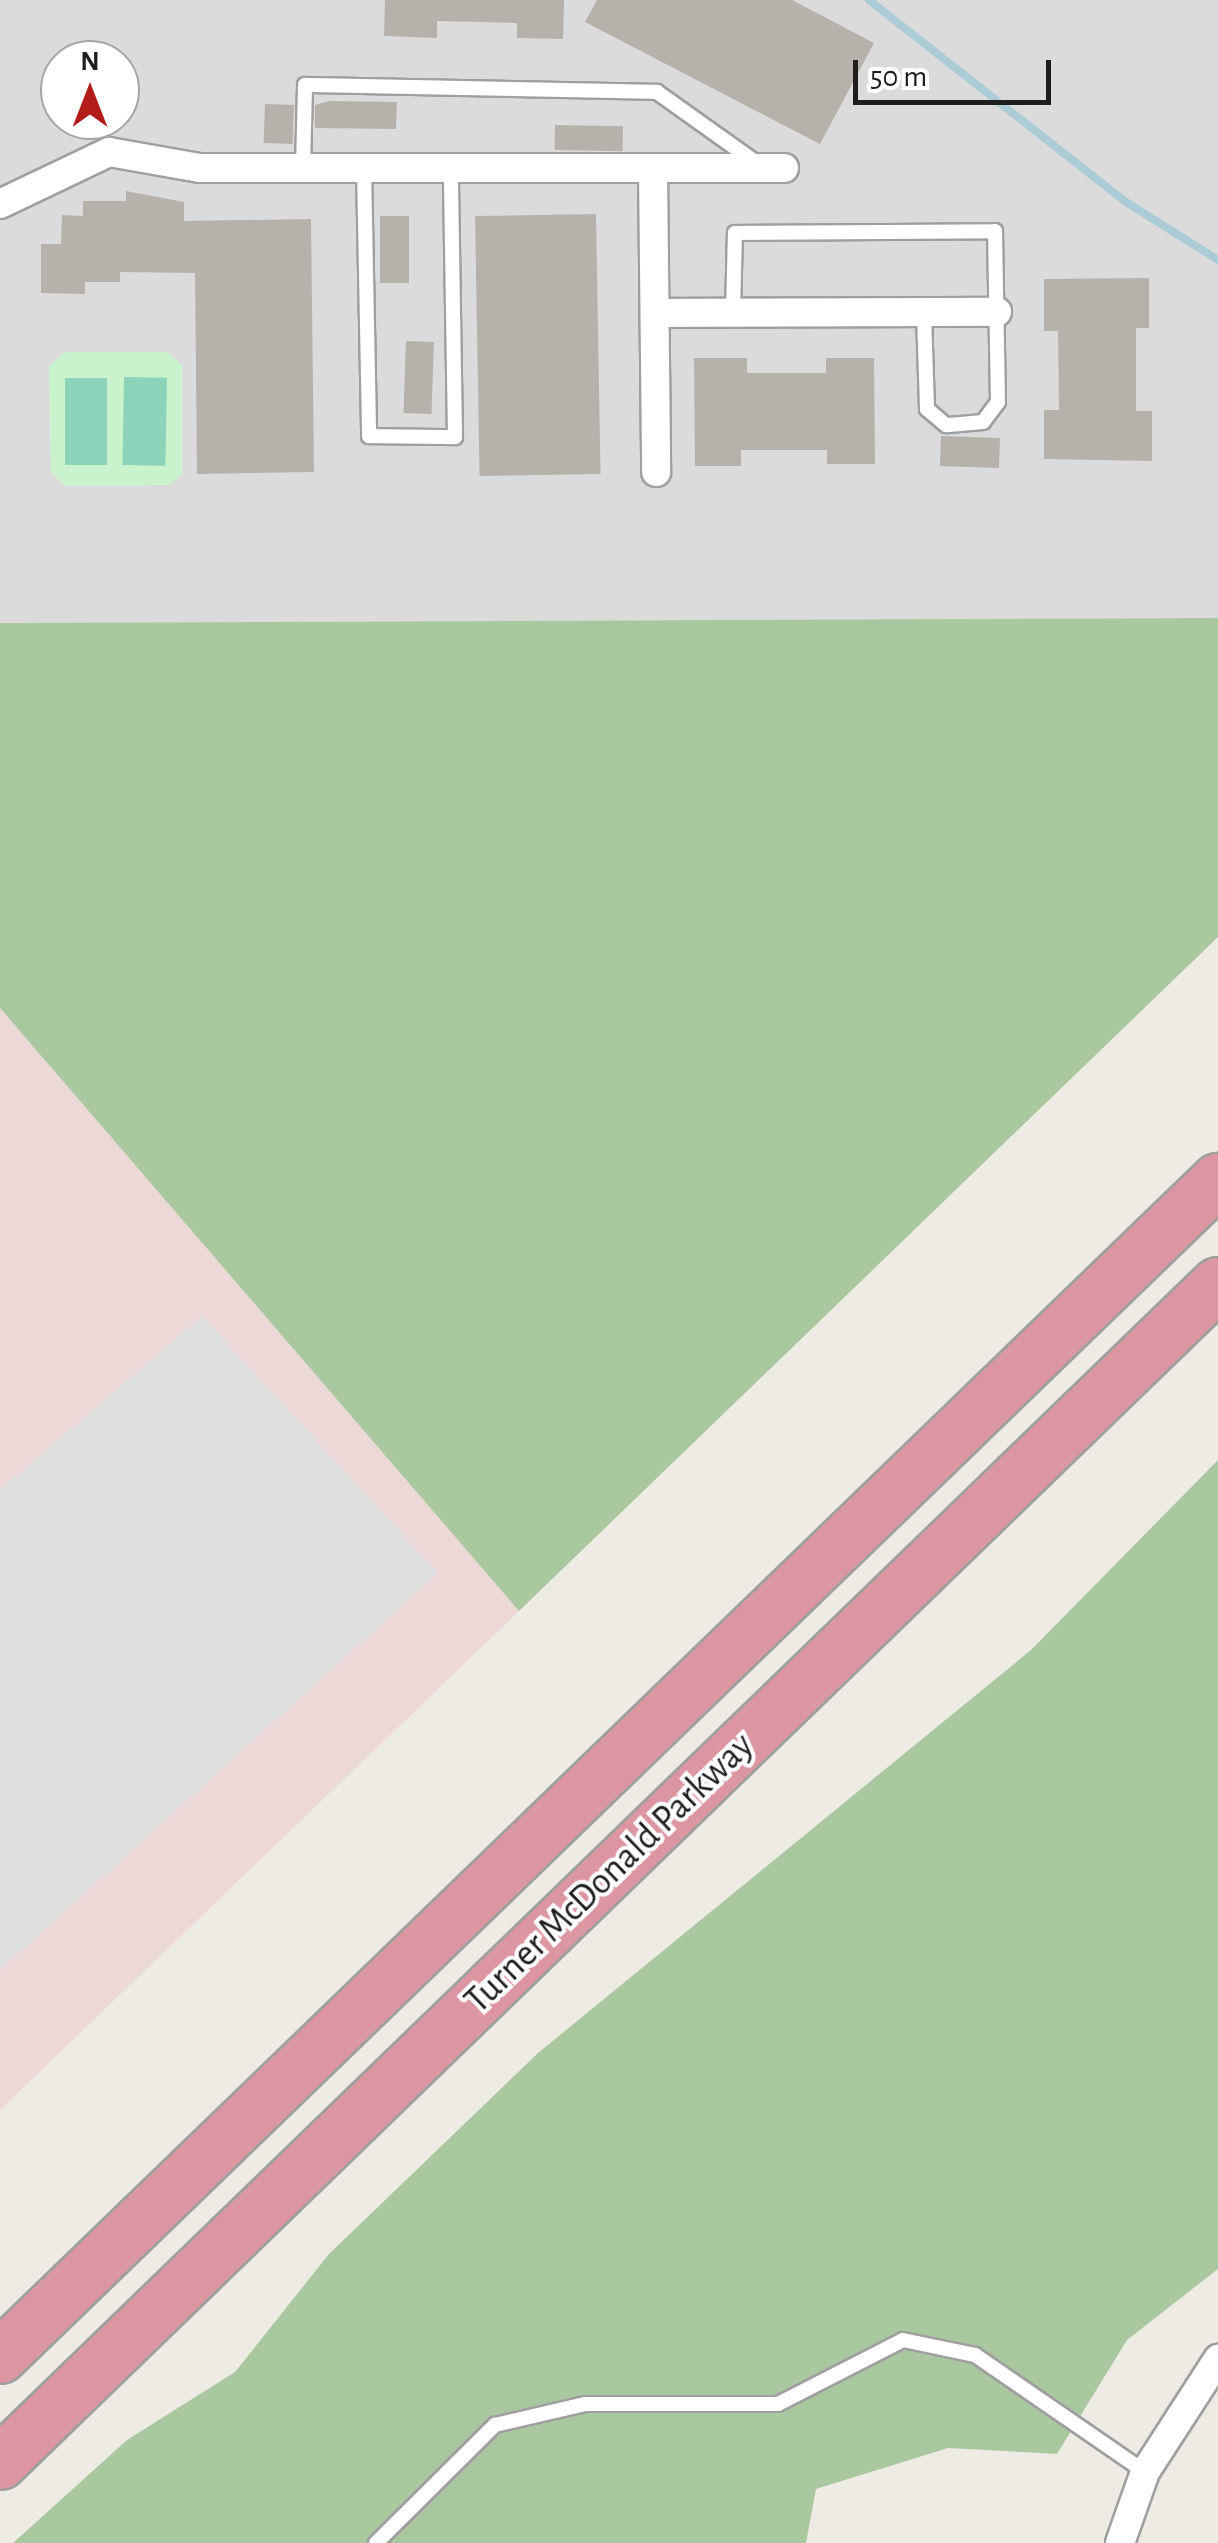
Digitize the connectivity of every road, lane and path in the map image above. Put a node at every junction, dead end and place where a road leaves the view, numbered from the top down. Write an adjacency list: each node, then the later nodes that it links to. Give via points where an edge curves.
1 (303, 168): 2 (street); 5 (lane, via 305,86 657,92); 6 (street, via 200,168 109,152)
2 (364, 168): 3 (street); 3 (lane, via 369,436 455,437)
3 (451, 168): 4 (street)
4 (653, 168): 5 (street); 9 (street)
5 (774, 168)
6 (0, 204)
7 (924, 312): 8 (street); 8 (lane, via 926,409 946,425 992,414); 10 (street)
8 (998, 312): 10 (lane, via 994,231 974,231 735,232)
9 (654, 313): 10 (street); 11 (street)
10 (733, 313)
11 (656, 472)
12 (1218, 1180): 14 (highway, Turner McDonald Parkway)
13 (1218, 1284): 16 (highway, Turner McDonald Parkway)
14 (0, 2357)
15 (1218, 2358): 18 (street)
16 (66, 2403): 17 (highway, Turner McDonald Parkway); 19 (highway)
17 (0, 2463)
18 (1145, 2472): 20 (lane, via 975,2355 903,2340 778,2404 585,2404 508,2420 454,2460); 21 (street)
19 (0, 2482)
20 (376, 2543)
21 (1120, 2543)

